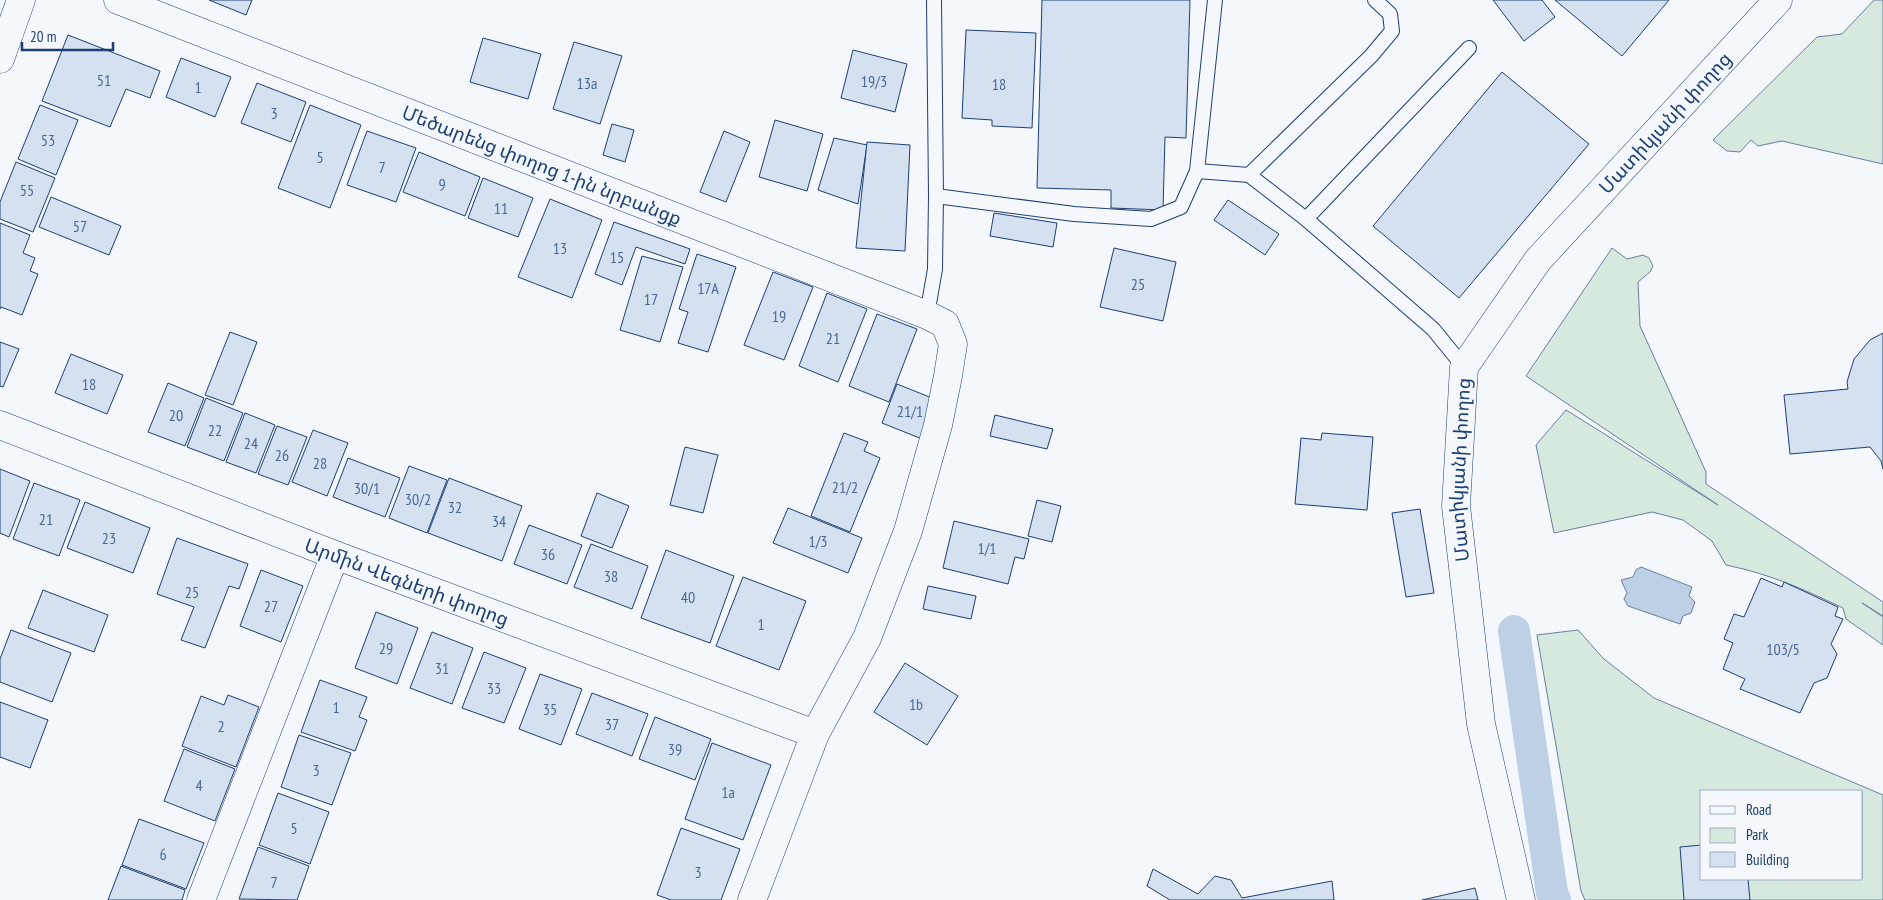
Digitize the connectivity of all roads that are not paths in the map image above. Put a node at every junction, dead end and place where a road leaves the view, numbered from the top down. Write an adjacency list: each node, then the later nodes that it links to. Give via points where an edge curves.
1 (21, 0): 8 (street)
2 (118, 0): 13 (street, Մեծարենց փողոց 1-ին նրբանցք)
3 (934, 0): 11 (lane)
4 (1215, 0): 9 (lane)
5 (1375, 0): 10 (lane, via 1390,14 1392,31 1371,56)
6 (1778, 0): 14 (street, Մատիկյանի փողոց, via 1538,260)
7 (1469, 48): 12 (lane)
8 (0, 59)
9 (1197, 171): 10 (lane); 11 (lane, via 1181,207 1151,219 1074,214)
10 (1248, 175): 12 (lane)
11 (936, 196): 13 (lane, via 935,269)
12 (1306, 219): 14 (lane, via 1433,329)
13 (927, 315): 17 (street, Մեծարենց փողոց 1-ին նրբանցք, via 945,324 953,344 938,425 908,531 868,638)
14 (1464, 367): 20 (street, Մատիկյանի փողոց, via 1456,506 1482,724)
15 (0, 425): 16 (street, Արմին Վեգների փողոց)
16 (335, 555): 17 (street, Արմին Վեգների փողոց); 18 (street)
17 (815, 734): 19 (street)
18 (201, 900)
19 (752, 900)
20 (1521, 900)

